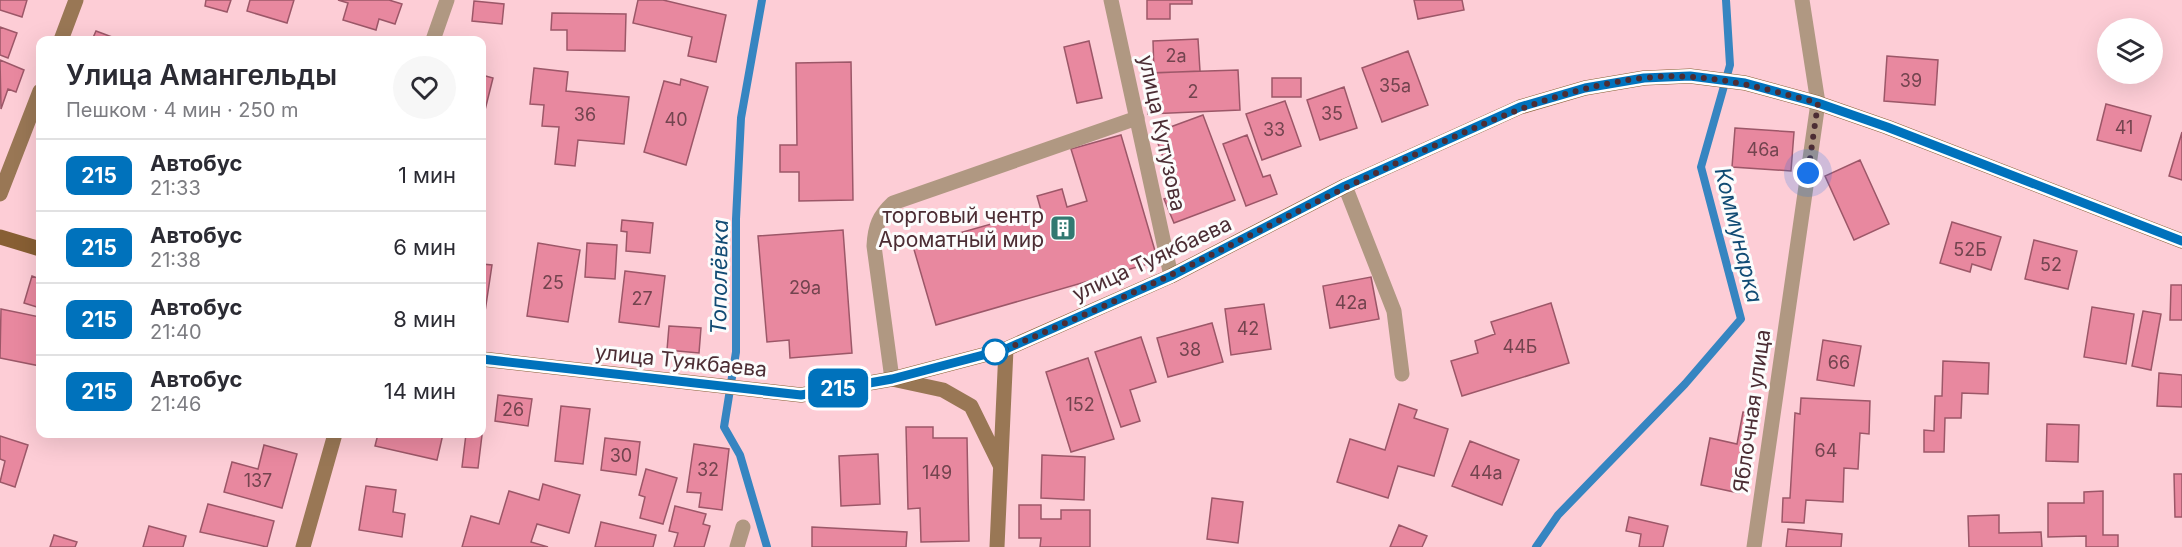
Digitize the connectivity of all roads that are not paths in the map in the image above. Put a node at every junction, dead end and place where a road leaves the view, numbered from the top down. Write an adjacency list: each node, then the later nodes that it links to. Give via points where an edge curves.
1 (76, 0): 5 (street)
2 (447, 0): 6 (street)
3 (1111, 0): 9 (street, улица Кутузова)
4 (1802, 0): 8 (street, Яблочная улица)
5 (62, 36)
6 (434, 36)
7 (36, 101): 11 (street)
8 (1818, 103): 10 (main road, улица Туякбаева, via 1745,83 1690,76 1644,78 1585,88 1520,107); 13 (main road, улица Туякбаева); 26 (street, Яблочная улица)
9 (1137, 118): 15 (street, улица Кутузова); 19 (street, via 893,202 881,214 874,246)
10 (1345, 186): 15 (main road, улица Туякбаева); 18 (street, via 1394,311)
11 (0, 194)
12 (0, 237): 14 (main road)
13 (2182, 241)
14 (36, 248)
15 (1171, 276): 16 (main road, улица Туякбаева)
16 (1006, 349): 19 (main road, улица Туякбаева); 21 (street)
17 (486, 359): 19 (main road, улица Туякбаева, via 801,395)
18 (1402, 374)
19 (892, 379): 21 (street, via 943,390 971,406)
20 (334, 438): 23 (street)
21 (1001, 467): 25 (street)
22 (743, 527): 24 (street)
23 (303, 547)
24 (737, 547)
25 (997, 547)
26 (1754, 547)

